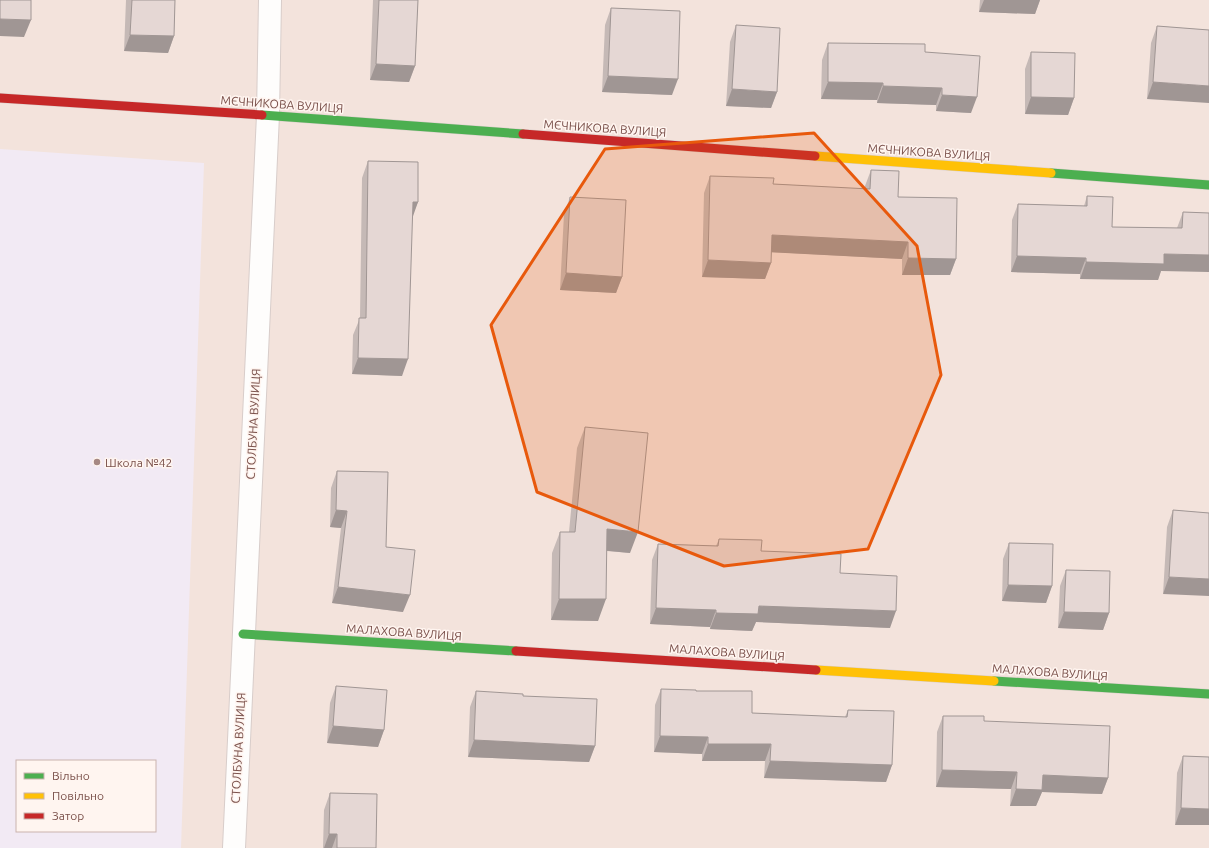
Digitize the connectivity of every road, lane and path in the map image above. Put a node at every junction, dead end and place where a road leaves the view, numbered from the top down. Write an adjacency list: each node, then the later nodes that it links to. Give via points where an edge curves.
1 (270, 0): 3 (street, СТОЛБУНА ВУЛИЦЯ)
2 (0, 98): 3 (street, МЄЧНИКОВА ВУЛИЦЯ)
3 (268, 115): 4 (street, МЄЧНИКОВА ВУЛИЦЯ); 5 (street, СТОЛБУНА ВУЛИЦЯ)
4 (1209, 185)
5 (243, 634): 6 (street, МАЛАХОВА ВУЛИЦЯ); 7 (street, СТОЛБУНА ВУЛИЦЯ)
6 (1209, 694)
7 (234, 848)

